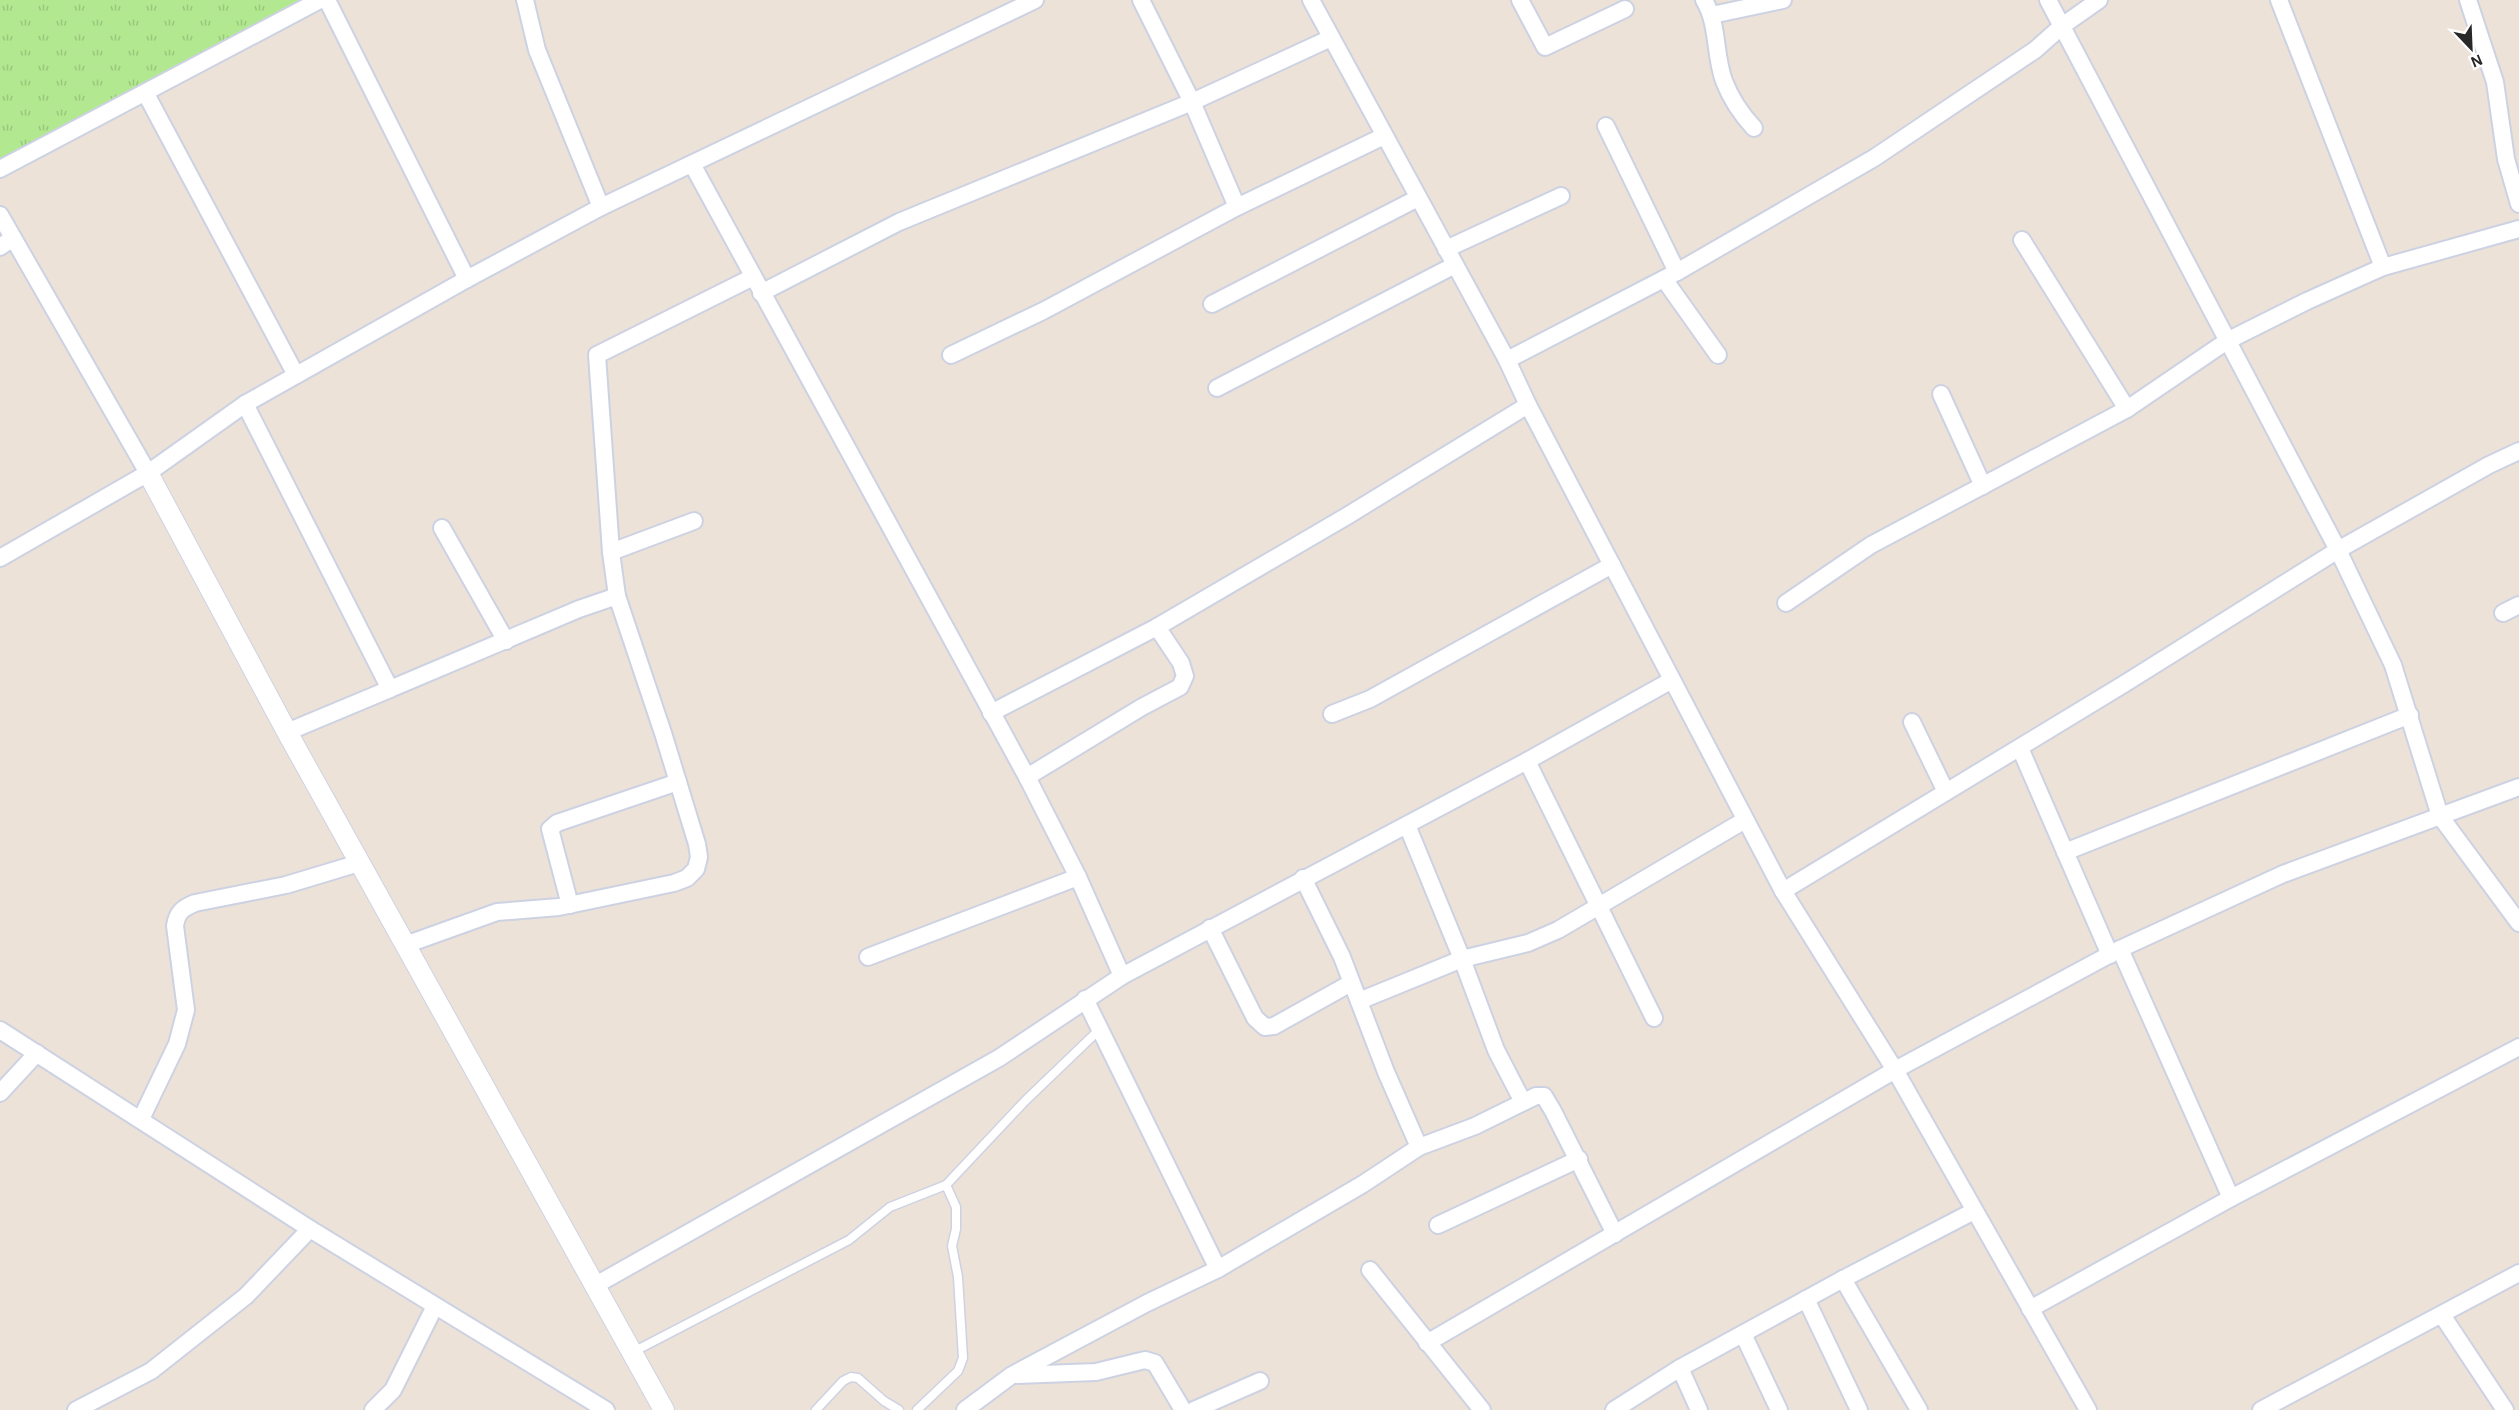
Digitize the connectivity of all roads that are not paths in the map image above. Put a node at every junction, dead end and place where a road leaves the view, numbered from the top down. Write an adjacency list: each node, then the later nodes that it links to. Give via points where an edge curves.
1 (320, 0): 17 (street)
2 (327, 0): 38 (street)
3 (525, 0): 27 (street, via 537,50)
4 (1141, 0): 18 (street)
5 (1311, 0): 16 (street)
6 (1520, 0): 14 (street, via 1545,47)
7 (1783, 0): 13 (street)
8 (2048, 0): 15 (street)
9 (2099, 0): 15 (street)
10 (2279, 0): 35 (street)
11 (2468, 0): 26 (street, via 2495,82 2506,159)
12 (1025, 2): 22 (street)
13 (1708, 7): 20 (street, via 1723,80 1738,111)
14 (1625, 9)
15 (2062, 26): 36 (street, via 2035,50 1874,158); 41 (street)
16 (1331, 38): 18 (street); 21 (street)
17 (146, 94): 23 (street); 45 (street)
18 (1192, 102): 28 (street); 39 (street, via 899,222)
19 (1606, 126): 36 (street)
20 (1754, 128)
21 (1384, 136): 25 (street); 28 (street)
22 (692, 164): 27 (street); 37 (street)
23 (0, 169)
24 (1561, 196): 33 (street)
25 (1418, 198): 33 (street); 40 (street)
26 (2519, 204)
27 (601, 207): 38 (street)
28 (1237, 207): 42 (street, via 1043,311)
29 (0, 216): 32 (street)
30 (2519, 229): 35 (street)
31 (2022, 240): 50 (street)
32 (7, 243): 52 (street)
33 (1446, 249): 34 (street)
34 (1455, 265): 44 (street); 46 (street)
35 (2383, 267): 41 (street)
36 (1670, 275): 43 (street); 44 (street)
37 (753, 277): 39 (street); 57 (street, via 597,355)
38 (467, 279): 45 (street)
39 (761, 293): 68 (street)
40 (1212, 304)
41 (2227, 341): 50 (street); 56 (street)
42 (951, 355)
43 (1718, 355)
44 (1507, 360): 49 (street)
45 (296, 375): 48 (street)
46 (1217, 388)
47 (1941, 394): 53 (street)
48 (245, 404): 52 (street); 67 (street)
49 (1528, 405): 59 (street); 64 (street)
50 (2127, 409): 53 (street)
51 (2519, 451): 56 (street)
52 (148, 473): 58 (street); 72 (street)
53 (1983, 486): 61 (street, via 1871,545)
54 (694, 522): 57 (street)
55 (442, 528): 65 (street)
56 (2338, 550): 70 (street, via 2393,665); 73 (street)
57 (611, 552): 60 (street)
58 (0, 558)
59 (1612, 565): 66 (street); 69 (street, via 1370,699)
60 (617, 596): 65 (street); 76 (street)
61 (1786, 603)
62 (2519, 605): 63 (street)
63 (2503, 613)
64 (1157, 627): 68 (street); 75 (street, via 1181,663 1185,676 1180,687)
65 (506, 641): 67 (street)
66 (1672, 680): 74 (street); 80 (street)
67 (390, 689): 72 (street)
68 (991, 713): 75 (street)
69 (1332, 714)
70 (2410, 715): 79 (street); 82 (street)
71 (1912, 722): 78 (street)
72 (287, 732): 83 (street)
73 (2020, 747): 78 (street); 82 (street)
74 (1527, 762): 81 (street); 88 (street)
75 (1027, 777): 84 (street)
76 (678, 782): 87 (street, via 557,823 550,829); 87 (street, via 697,844 696,869 674,883)
77 (2519, 787): 79 (street)
78 (1946, 792): 86 (street)
79 (2440, 816): 89 (street); 92 (street, via 2283,874)
80 (1745, 820): 86 (street); 88 (street)
81 (1407, 825): 85 (street); 94 (street)
82 (2065, 852): 92 (street)
83 (359, 863): 91 (street); 107 (street, via 182,909 175,926 186,1010 177,1044)
84 (1078, 877): 93 (street); 95 (street)
85 (1303, 878): 90 (street); 96 (street)
86 (1783, 891): 104 (street)
87 (570, 905): 91 (street, via 497,912)
88 (1598, 906): 94 (street, via 1528,943); 99 (street)
89 (2519, 923)
90 (1210, 928): 95 (street); 96 (street, via 1255,1018 1265,1027 1274,1026)
91 (405, 945): 120 (street)
92 (2115, 952): 104 (street); 111 (street)
93 (868, 957)
94 (1462, 959): 98 (street); 106 (street, via 1496,1050)
95 (1122, 976): 97 (street)
96 (1351, 983): 98 (street)
97 (1086, 999): 100 (street); 120 (street, via 999,1058)
98 (1359, 1001): 108 (street)
99 (1654, 1018)
100 (1100, 1029): 110 (lane); 116 (street)
101 (0, 1030): 103 (street)
102 (2519, 1047): 111 (street)
103 (37, 1053): 105 (street); 107 (street)
104 (1895, 1070): 112 (street); 115 (street)
105 (0, 1093)
106 (1523, 1102): 108 (street); 109 (street, via 1544,1096)
107 (141, 1119): 114 (street)
108 (1419, 1147): 116 (street)
109 (1579, 1159): 113 (street); 115 (street)
110 (946, 1185): 127 (lane, via 890,1208 849,1240); 138 (lane, via 956,1207 952,1246 963,1358 958,1371)
111 (2231, 1198): 123 (street)
112 (1974, 1211): 119 (street); 123 (street)
113 (1438, 1225)
114 (310, 1229): 122 (street); 132 (street, via 246,1296 151,1371)
115 (1615, 1234): 126 (street)
116 (1218, 1269): 129 (street)
117 (1370, 1270): 126 (street)
118 (2519, 1273): 124 (street)
119 (1843, 1279): 121 (street); 146 (street)
120 (594, 1286): 127 (street)
121 (1806, 1299): 125 (street); 145 (street)
122 (435, 1306): 133 (street, via 393,1390); 134 (street)
123 (2030, 1309): 147 (street)
124 (2442, 1315): 148 (street); 149 (street)
125 (1743, 1334): 128 (street); 144 (street)
126 (1427, 1343): 142 (street)
127 (632, 1352): 135 (street)
128 (1680, 1368): 131 (street); 143 (street)
129 (1012, 1375): 139 (street); 140 (street, via 1096,1372 1145,1360 1155,1363)
130 (1260, 1380): 141 (street)
131 (1617, 1409)
132 (76, 1410)
133 (373, 1410)
134 (606, 1410)
135 (664, 1410)
136 (816, 1410): 137 (lane, via 851,1377 858,1378)
137 (899, 1410)
138 (917, 1410)
139 (965, 1410)
140 (1183, 1410)
141 (1194, 1410)
142 (1482, 1410)
143 (1699, 1410)
144 (1779, 1410)
145 (1859, 1410)
146 (1919, 1410)
147 (2088, 1410)
148 (2261, 1410)
149 (2505, 1410)

